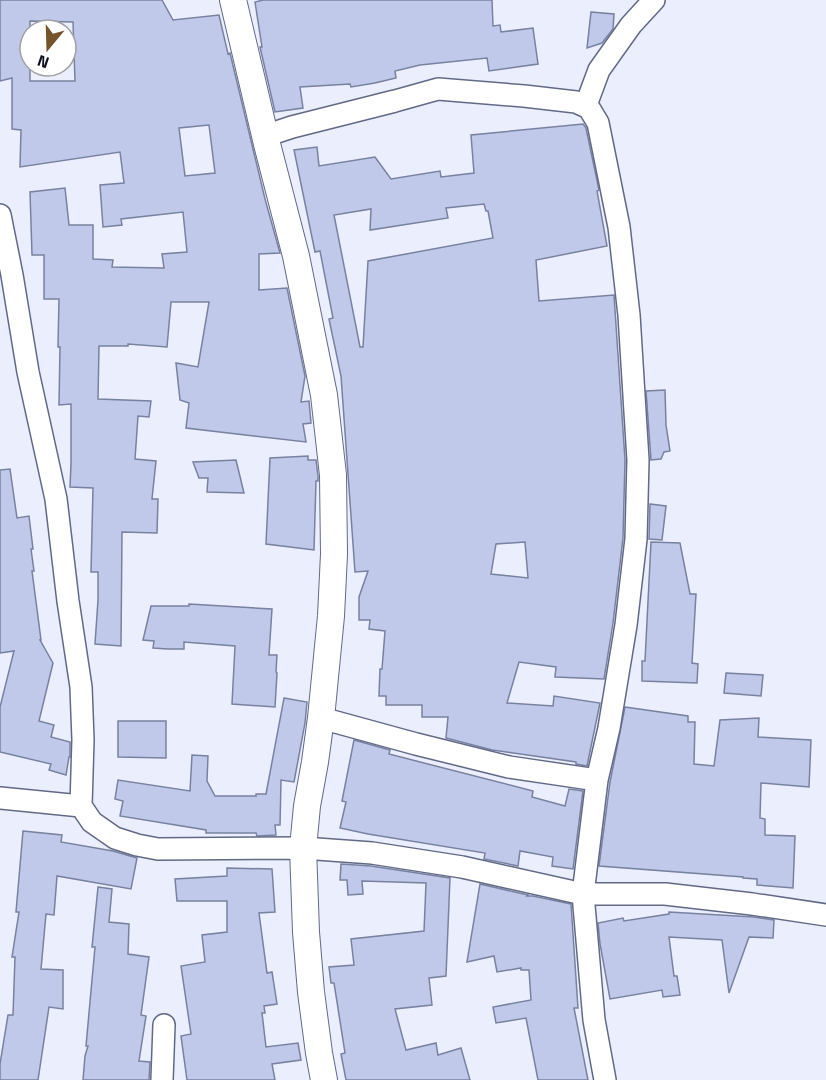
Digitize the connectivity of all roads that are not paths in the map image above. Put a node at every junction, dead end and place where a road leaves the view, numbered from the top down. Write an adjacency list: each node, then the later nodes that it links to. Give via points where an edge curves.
1 (233, 0): 4 (street)
2 (654, 0): 3 (street, via 599,70)
3 (586, 105): 4 (street, via 438,89); 7 (street, via 598,123 619,227 638,460 636,539 626,624)
4 (265, 136): 6 (street, via 296,256 324,395 333,475 331,616)
5 (0, 215): 9 (street, via 56,499 81,687)
6 (321, 718): 7 (street, via 509,767); 10 (street)
7 (597, 780): 11 (street)
8 (0, 803): 9 (street)
9 (81, 806): 10 (street, via 92,822 115,838 159,849)
10 (303, 848): 11 (street, via 372,853 462,867); 15 (street, via 308,956)
11 (583, 894): 12 (street, via 665,894); 16 (street, via 594,1020)
12 (826, 915)
13 (164, 1025): 14 (street)
14 (162, 1080)
15 (324, 1080)
16 (606, 1080)

